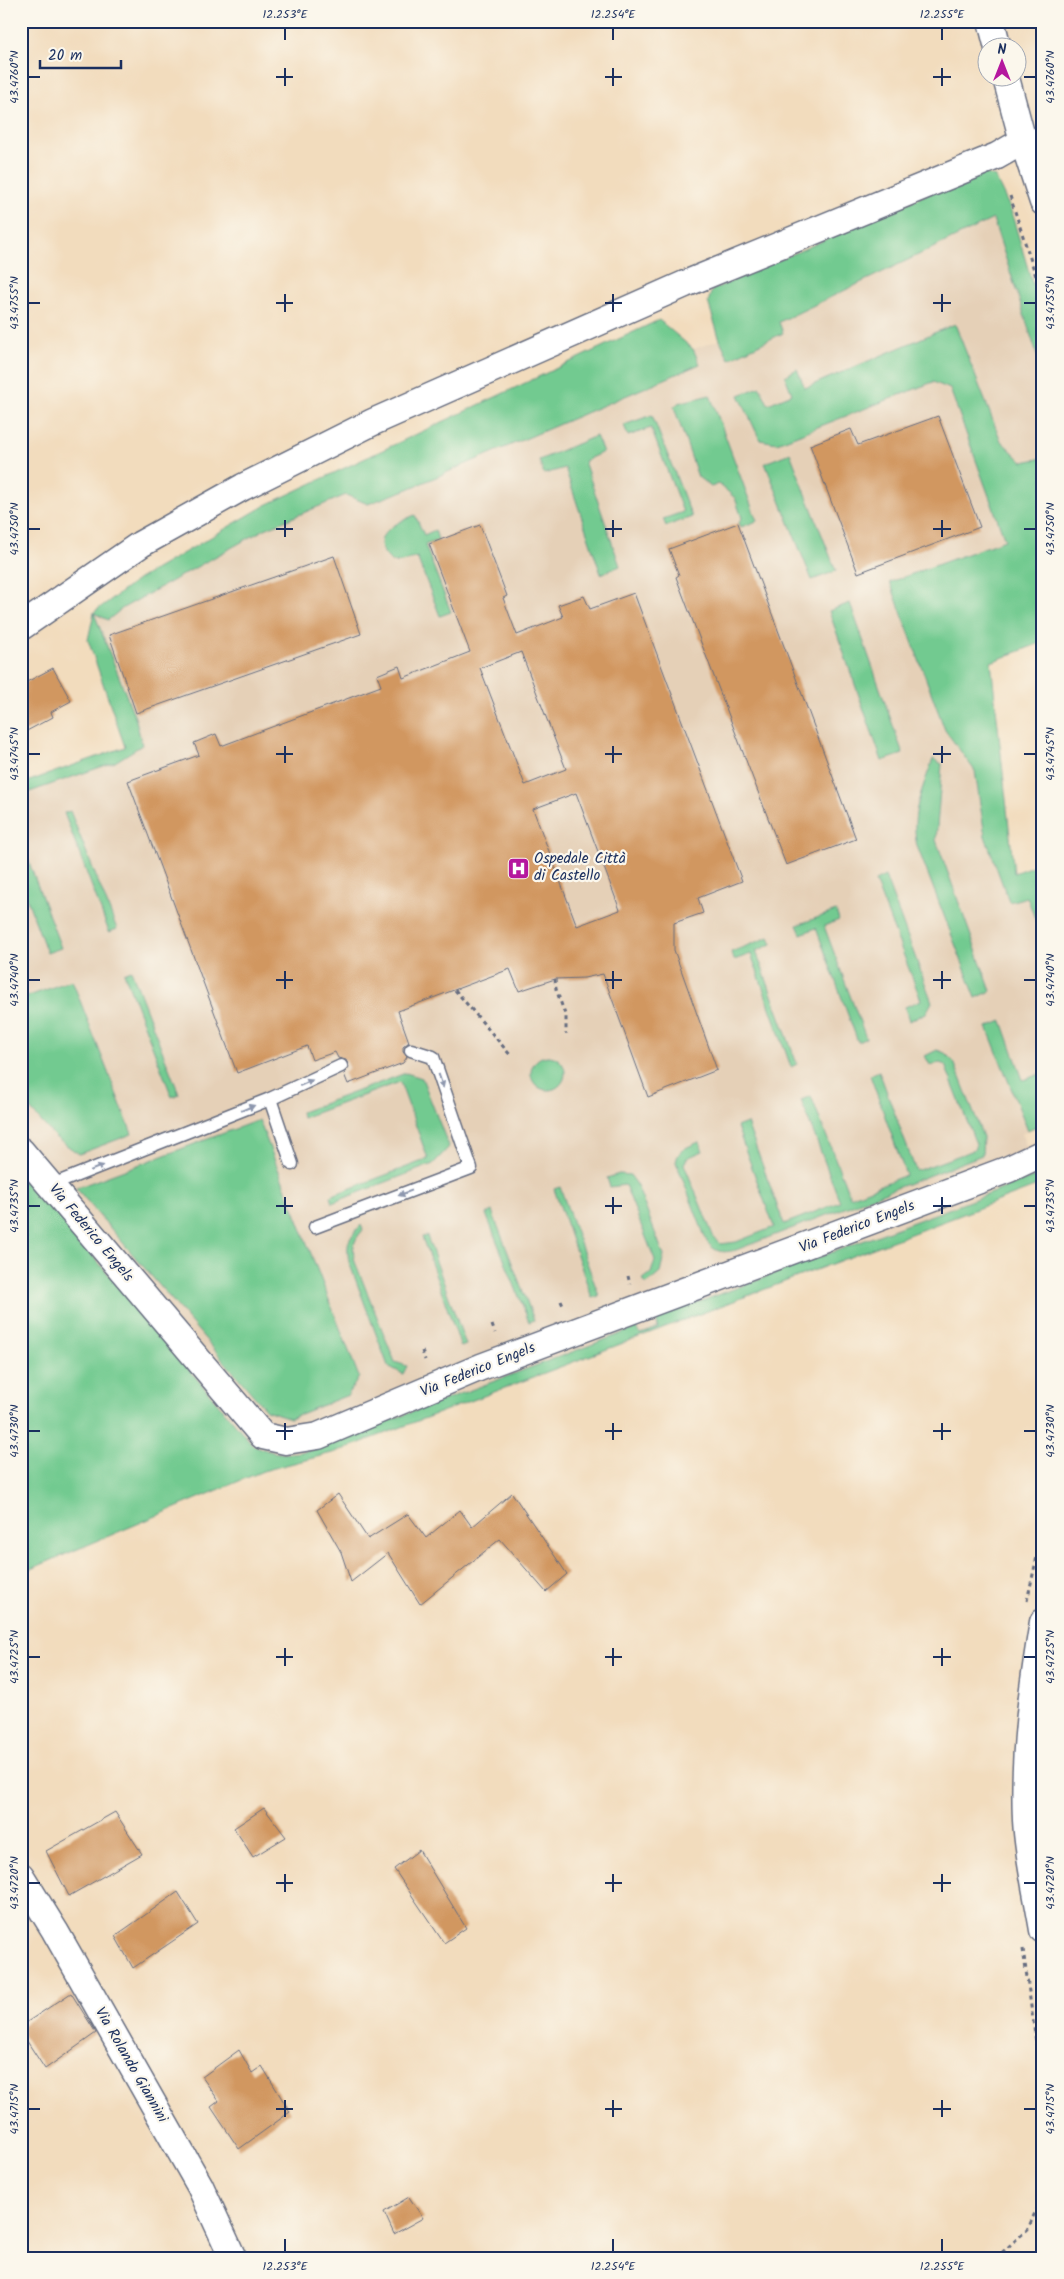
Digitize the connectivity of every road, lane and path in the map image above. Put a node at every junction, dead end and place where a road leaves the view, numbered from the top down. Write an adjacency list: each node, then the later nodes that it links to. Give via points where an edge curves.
1 (991, 21): 2 (street)
2 (995, 38)
3 (1011, 88): 4 (street)
4 (1033, 136): 5 (street); 6 (street)
5 (997, 156): 7 (path); 8 (street, via 685,284 373,422 243,487 141,544)
6 (1043, 202)
7 (1043, 298)
8 (21, 627)
9 (556, 979): 11 (path, via 556,990 566,1017)
10 (455, 990): 13 (path)
11 (566, 1034)
12 (411, 1050): 20 (lane, one-way to 20, via 433,1057 471,1168)
13 (512, 1057)
14 (341, 1066): 15 (lane, one-way to 14)
15 (270, 1099): 18 (lane); 19 (lane, one-way to 15)
16 (21, 1151): 19 (street, Via Federico Engels)
17 (1042, 1154): 19 (street, Via Federico Engels, via 982,1180 481,1367 318,1436 286,1441 263,1436)
18 (292, 1164)
19 (52, 1185)
20 (315, 1226)
21 (561, 1300): 22 (path)
22 (564, 1309)
23 (492, 1325): 24 (path)
24 (495, 1334)
25 (422, 1351): 26 (path)
26 (425, 1360)
27 (1043, 1622): 29 (street, via 1026,1749 1026,1822)
28 (21, 1876): 31 (street, Via Rolando Giannini, via 200,2186)
29 (1043, 1930)
30 (1043, 2194): 32 (path, via 1028,2229)
31 (233, 2258)
32 (996, 2258)

